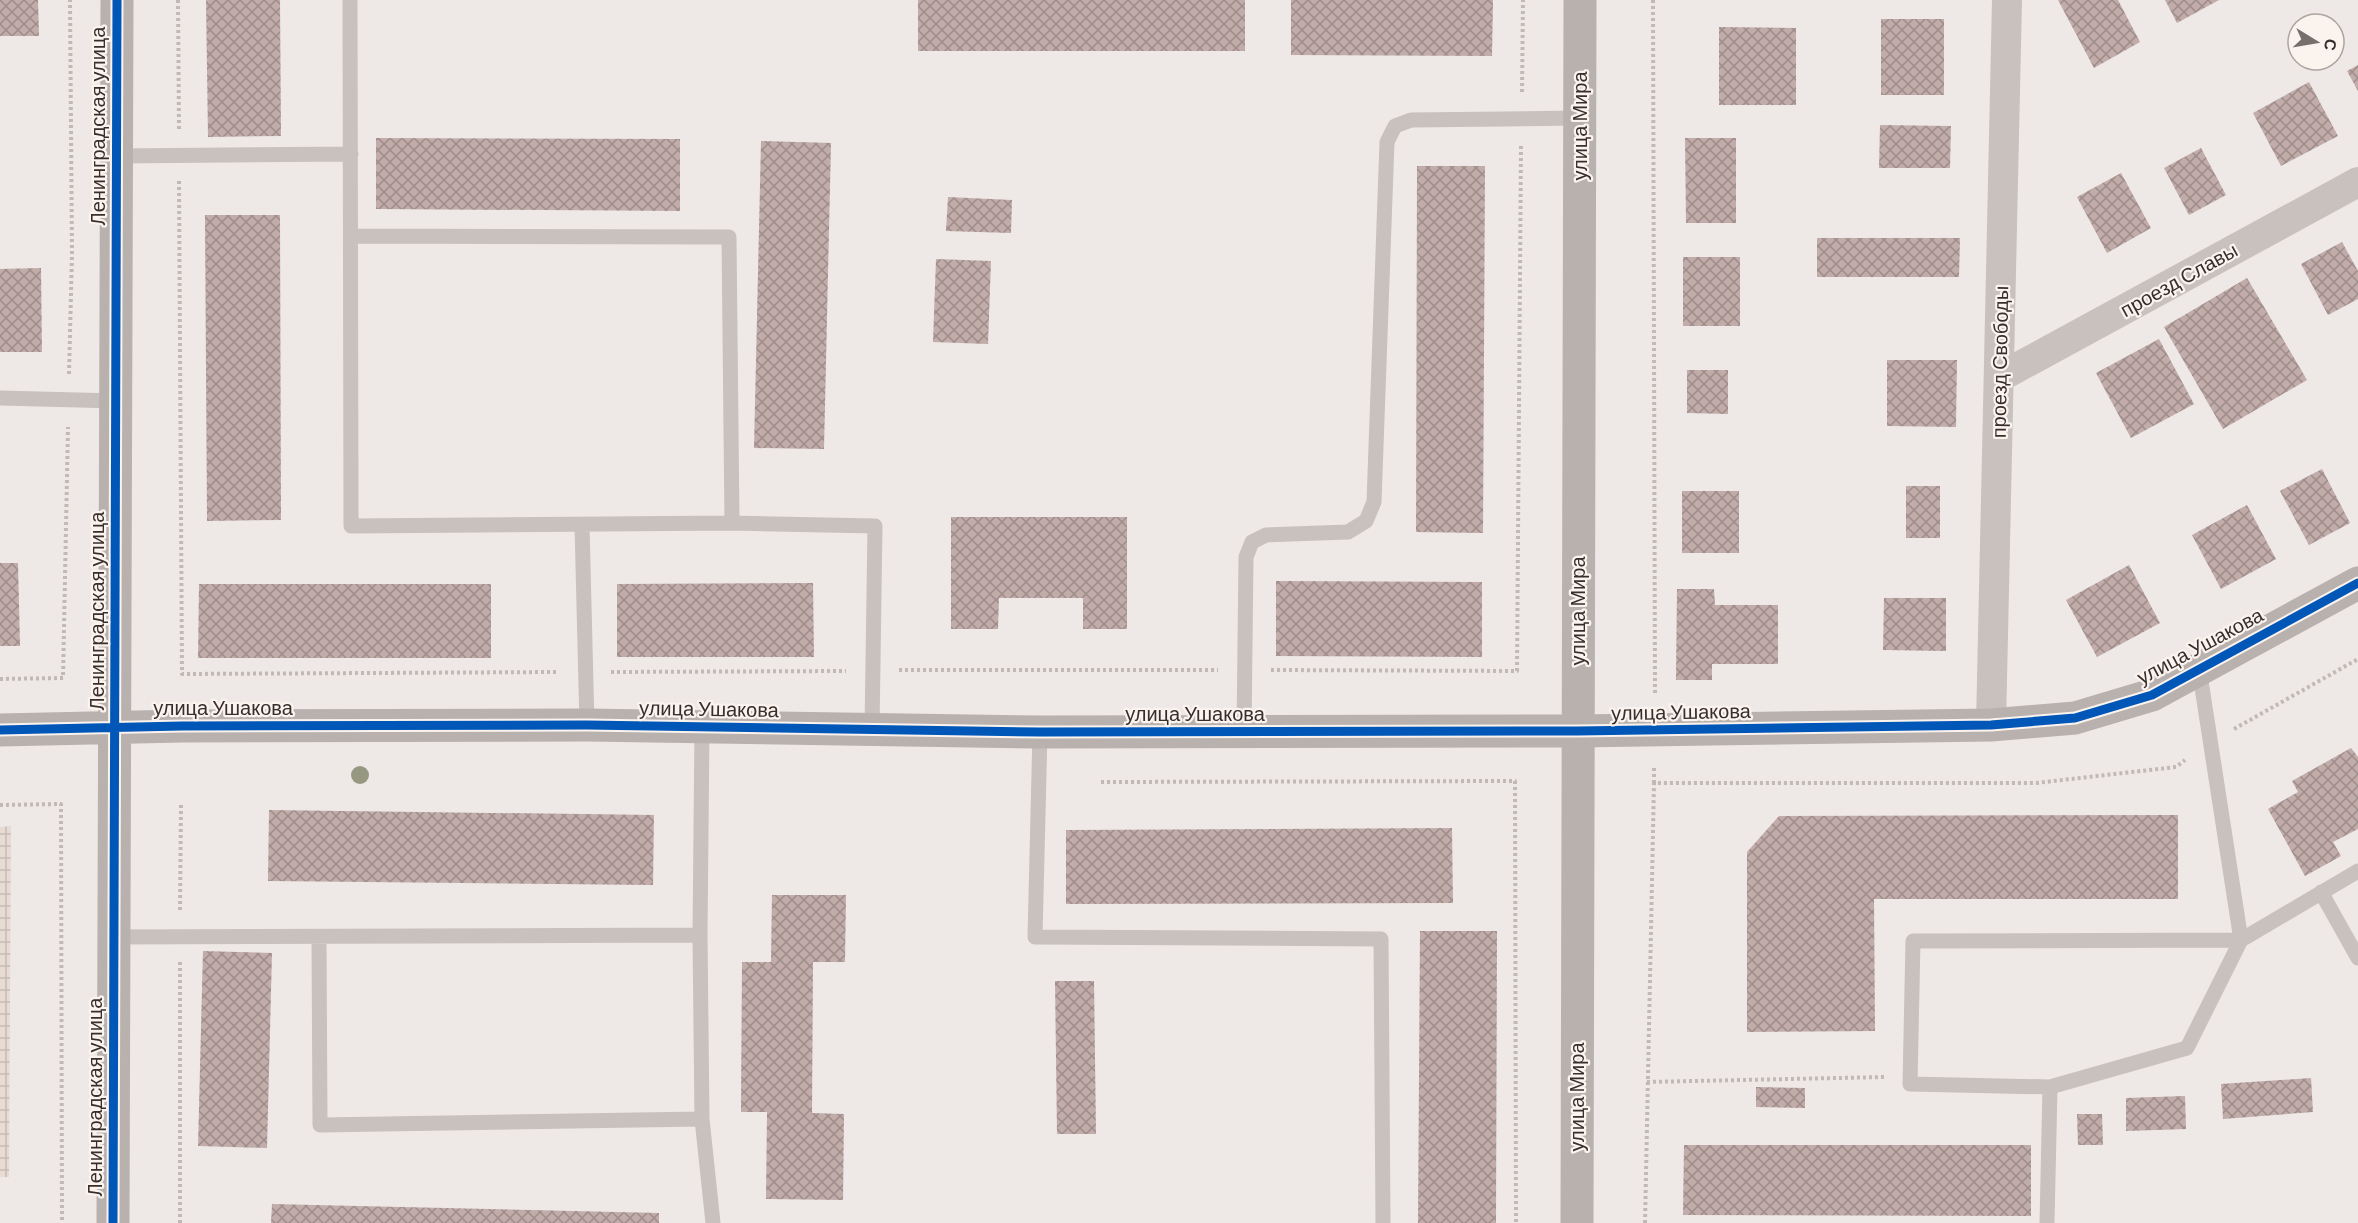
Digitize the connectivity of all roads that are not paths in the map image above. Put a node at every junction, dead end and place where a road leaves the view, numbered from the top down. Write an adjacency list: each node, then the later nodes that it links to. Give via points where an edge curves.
1 (117, 0): 7 (street, Ленинградская улица)
2 (350, 0): 6 (lane)
3 (1580, 0): 5 (street, улица Мира)
4 (2007, 0): 10 (street, проезд Свободы)
5 (1580, 118): 24 (lane, via 1411,120 1395,126 1387,142 1374,502 1366,521 1348,532 1266,535 1252,542 1246,557); 25 (street, улица Мира)
6 (351, 154): 7 (lane); 9 (lane)
7 (116, 156): 12 (street, Ленинградская улица)
8 (2358, 182): 10 (street, проезд Славы)
9 (351, 236): 13 (lane, via 729,237); 14 (lane, via 351,526)
10 (2000, 377): 18 (street, проезд Свободы)
11 (0, 398): 12 (lane)
12 (117, 400): 19 (street, Ленинградская улица)
13 (732, 523): 14 (lane); 22 (lane, via 875,526)
14 (582, 525): 17 (lane)
15 (2358, 583): 16 (street, улица Ушакова)
16 (2199, 668): 18 (street, улица Ушакова, via 2152,694 2075,718); 31 (lane)
17 (587, 725): 19 (street, улица Ушакова); 20 (street, улица Ушакова)
18 (1991, 725): 25 (street, улица Ушакова)
19 (115, 728): 21 (street, улица Ушакова); 29 (street, Ленинградская улица)
20 (702, 728): 22 (street, улица Ушакова); 28 (lane)
21 (0, 730)
22 (872, 730): 23 (street, улица Ушакова)
23 (1040, 732): 24 (street, улица Ушакова); 37 (lane, via 1035,937 1381,939)
24 (1244, 732): 25 (street, улица Ушакова)
25 (1577, 732): 38 (street, улица Мира)
26 (2358, 871): 27 (lane)
27 (2321, 892): 31 (lane); 32 (lane)
28 (700, 935): 30 (lane); 34 (lane)
29 (113, 937): 30 (lane); 35 (street, Ленинградская улица)
30 (319, 937): 34 (lane, via 320,1125)
31 (2241, 939): 33 (lane, via 2187,1048); 33 (lane, via 1913,941 1910,1084)
32 (2358, 958)
33 (2050, 1087): 39 (lane)
34 (702, 1119): 36 (lane)
35 (112, 1223)
36 (713, 1223)
37 (1383, 1223)
38 (1577, 1223)
39 (2047, 1223)

